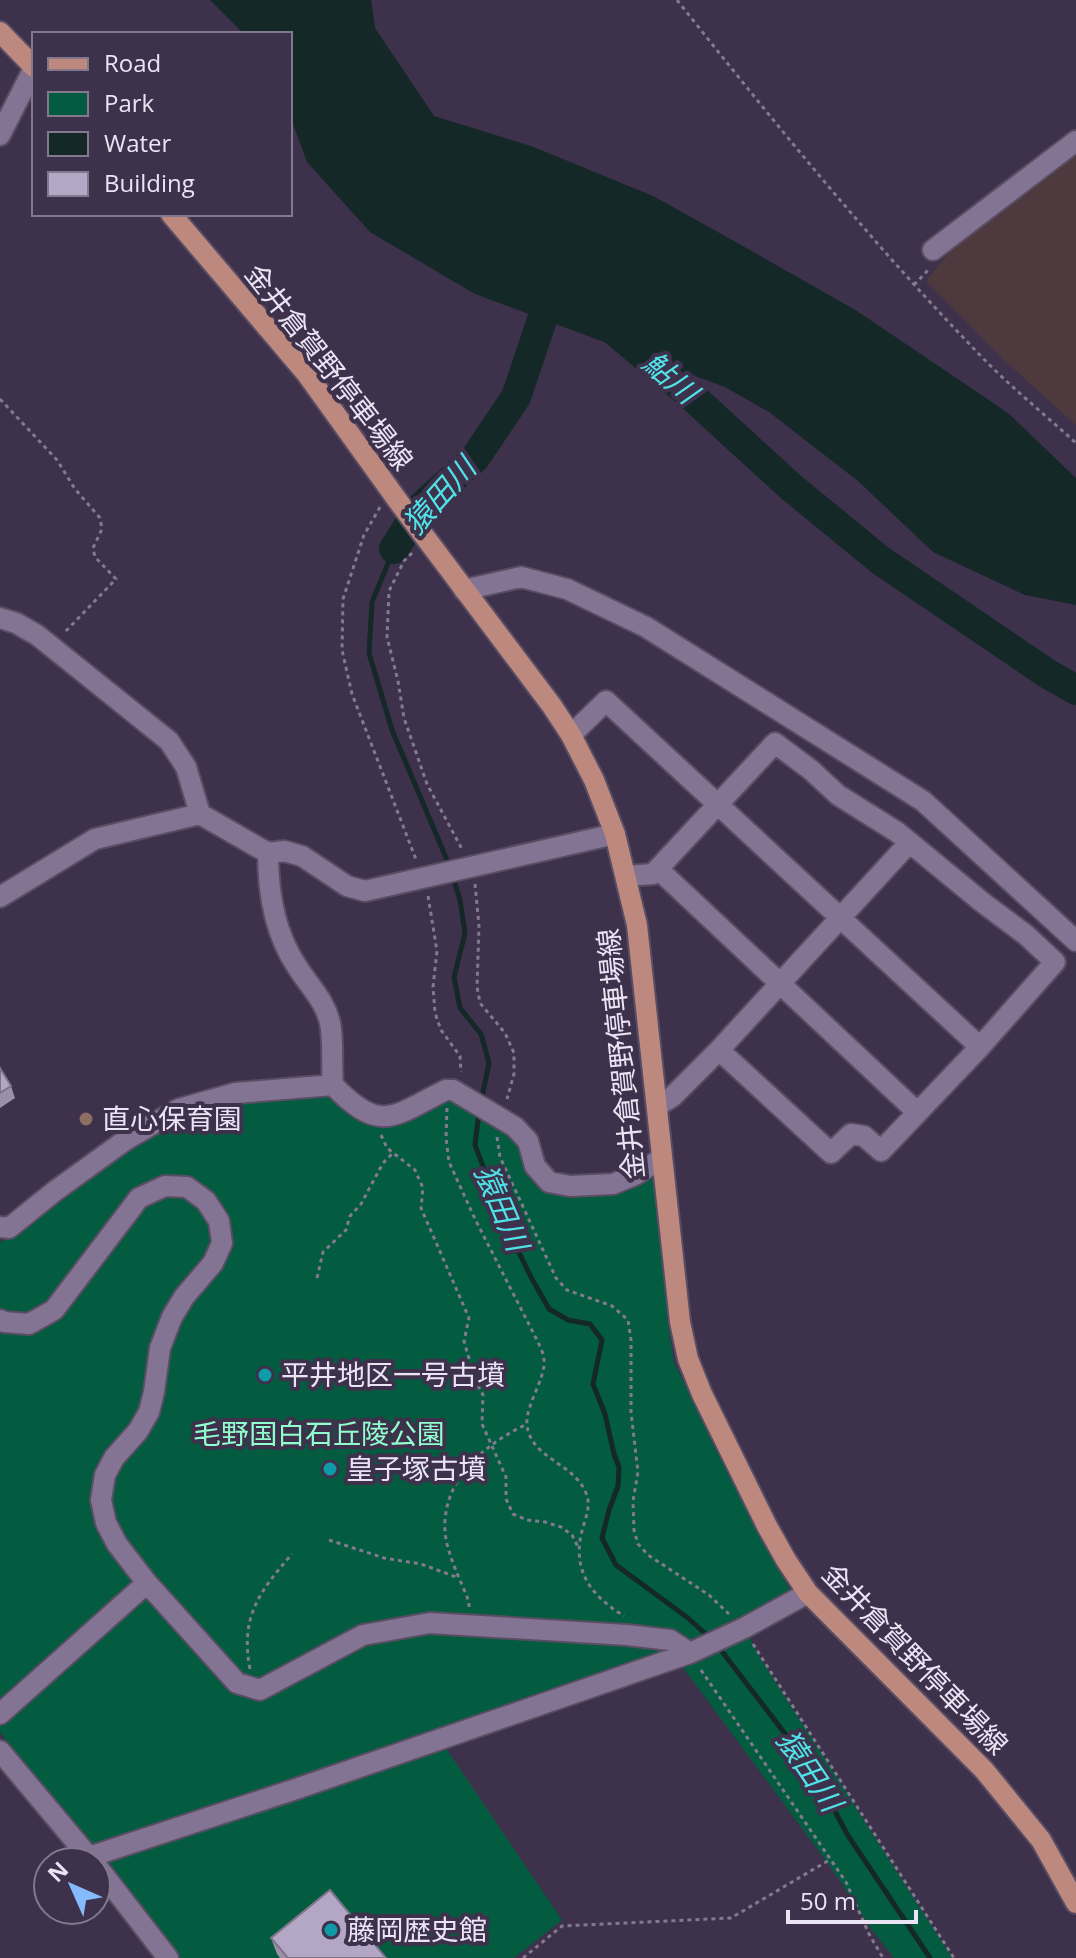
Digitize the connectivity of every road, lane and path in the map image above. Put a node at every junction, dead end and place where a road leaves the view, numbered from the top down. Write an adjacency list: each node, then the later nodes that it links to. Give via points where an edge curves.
1 (677, 0): 10 (path, via 910,280 979,355)
2 (0, 32): 3 (main road)
3 (32, 66)
4 (32, 72): 5 (street)
5 (0, 135)
6 (1076, 141): 8 (street)
7 (173, 216): 11 (main road, 金井倉賀野停車場線, via 306,373)
8 (933, 250)
9 (0, 399): 15 (path, via 57,460 100,518 95,557 116,579)
10 (1076, 443)
11 (394, 495): 12 (main road, 金井倉賀野停車場線); 25 (path, via 364,535 343,599 342,650 352,694)
12 (424, 536): 13 (main road, 金井倉賀野停車場線); 22 (path, via 389,591 387,637 404,718 427,784)
13 (464, 590): 16 (main road, 金井倉賀野停車場線); 28 (street, via 521,577 567,589 646,627 923,801)
14 (0, 618): 15 (street)
15 (51, 646): 18 (street, via 169,741 186,767)
16 (571, 735): 17 (street, via 606,701); 19 (main road, 金井倉賀野停車場線)
17 (718, 804): 20 (street, via 775,743); 23 (street); 27 (street)
18 (200, 814): 21 (street); 26 (street, via 95,839)
19 (615, 834): 22 (street); 24 (main road, 金井倉賀野停車場線)
20 (909, 843): 27 (street); 30 (street, via 1055,962)
21 (268, 853): 25 (street, via 302,856 347,886 365,891); 32 (street, via 282,942 321,1000 330,1024)
22 (473, 867): 25 (street); 37 (path, via 480,1003 514,1053 510,1095)
23 (658, 869): 24 (street); 29 (street)
24 (626, 876): 34 (main road, 金井倉賀野停車場線, via 637,925)
25 (424, 879): 33 (path, via 437,951 435,1013 460,1056 461,1076)
26 (0, 897)
27 (841, 918): 29 (street); 30 (street)
28 (1076, 941)
29 (781, 983): 31 (street); 35 (street)
30 (980, 1047): 35 (street)
31 (719, 1050): 34 (street); 35 (street, via 831,1153 851,1134 864,1136 881,1151)
32 (333, 1085): 36 (street); 40 (street, via 236,1093 179,1109 127,1139 9,1228)
33 (453, 1090): 36 (street, via 408,1111); 37 (street); 43 (path, via 447,1110 449,1162 545,1361)
34 (657, 1106): 39 (main road, 金井倉賀野停車場線)
35 (917, 1112)
36 (371, 1115): 38 (path)
37 (498, 1116): 39 (street, via 528,1141 535,1166 549,1182 613,1184); 53 (path, via 500,1157 556,1278 567,1290 612,1306 628,1320 638,1544 709,1595)
38 (393, 1153): 41 (path, via 346,1230 323,1252); 44 (path, via 415,1170 423,1188 421,1208 469,1318 464,1341 483,1395 482,1424)
39 (661, 1159): 50 (main road, 金井倉賀野停車場線, via 688,1359 747,1488)
40 (0, 1227)
41 (317, 1278)
42 (0, 1320): 49 (street, via 29,1324 54,1310 139,1198 165,1186 187,1187 206,1201 219,1221 222,1243 213,1263 184,1297 160,1348 149,1412 105,1475 101,1500 106,1523)
43 (527, 1424): 44 (path); 46 (path, via 547,1457 581,1481 588,1498)
44 (490, 1445): 46 (path, via 506,1477 506,1499 513,1514 561,1527); 48 (path, via 469,1463 446,1510 444,1532)
45 (329, 1540): 48 (path)
46 (579, 1549): 51 (path, via 591,1590)
47 (292, 1554): 55 (path, via 267,1582 250,1618 246,1647)
48 (461, 1579): 52 (path, via 469,1602)
49 (147, 1583): 55 (street, via 237,1683); 56 (street)
50 (808, 1593): 53 (street); 62 (main road, 金井倉賀野停車場線, via 984,1770 1041,1840)
51 (631, 1619)
52 (468, 1626): 54 (street, via 627,1635 670,1640); 55 (street, via 430,1623 363,1635)
53 (740, 1630): 54 (street); 66 (path)
54 (694, 1652): 59 (street); 60 (path)
55 (253, 1689)
56 (0, 1714)
57 (0, 1751): 58 (street)
58 (80, 1846)
59 (112, 1854)
60 (831, 1859): 64 (path, via 731,1918 562,1926); 65 (path)
61 (112, 1886): 63 (street)
62 (1076, 1903)
63 (168, 1958)
64 (523, 1958)
65 (883, 1958)
66 (954, 1958)

